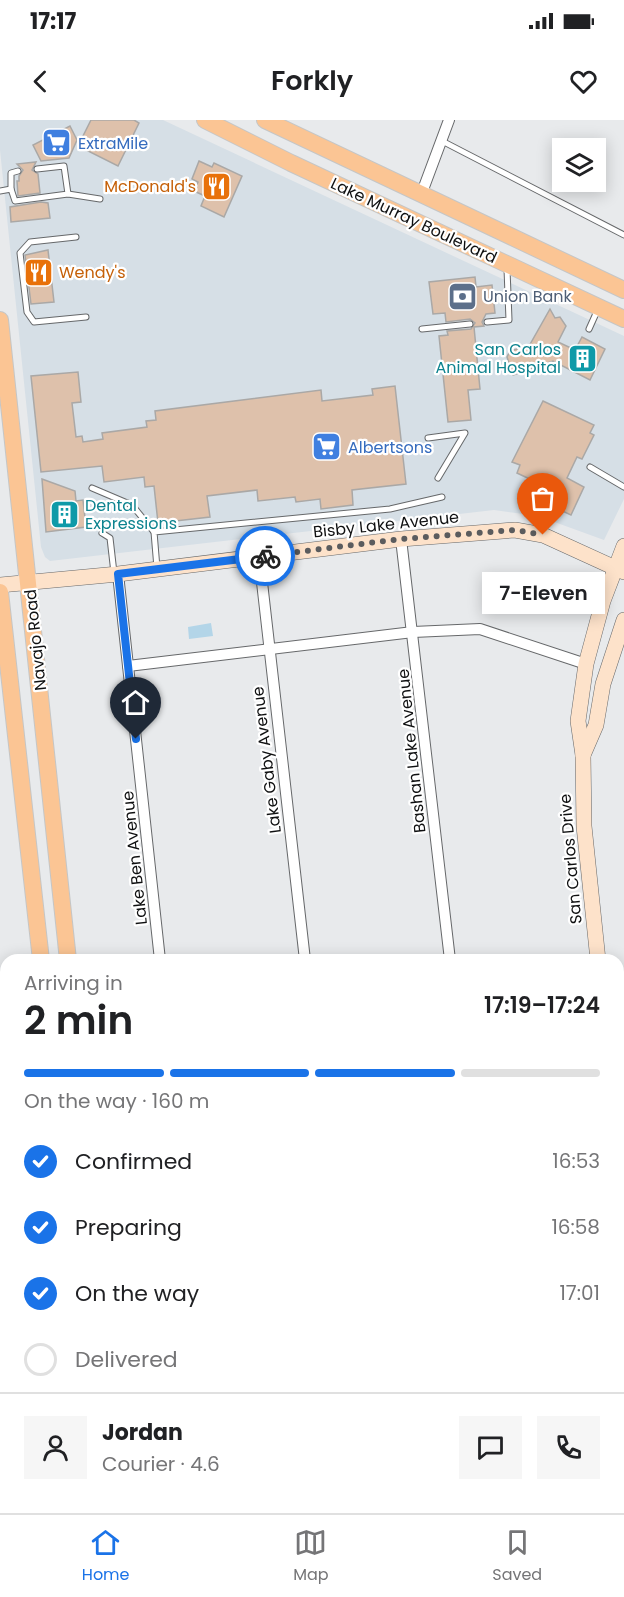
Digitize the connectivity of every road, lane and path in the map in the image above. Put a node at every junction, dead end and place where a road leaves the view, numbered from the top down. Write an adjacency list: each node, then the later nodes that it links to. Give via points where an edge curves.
1 (206, 120): 12 (main road, Lake Murray Boulevard)
2 (265, 120): 10 (main road, Lake Murray Boulevard)
3 (449, 120): 4 (street)
4 (442, 141): 10 (street); 15 (lane)
5 (37, 169): 9 (lane, via 64,165)
6 (18, 171): 7 (lane, via 11,173)
7 (11, 189): 8 (lane); 9 (lane, via 15,201)
8 (0, 190)
9 (68, 194): 11 (lane)
10 (421, 195): 12 (main road); 13 (main road, Lake Murray Boulevard)
11 (100, 199)
12 (379, 205): 14 (main road, Lake Murray Boulevard)
13 (463, 214): 14 (main road, via 428,214); 18 (main road, Lake Murray Boulevard)
14 (416, 220): 17 (main road, Lake Murray Boulevard)
15 (624, 235)
16 (76, 237): 20 (lane, via 30,242 20,253 27,312 33,322)
17 (507, 263): 19 (main road, Lake Murray Boulevard); 23 (lane, via 509,320)
18 (624, 290)
19 (599, 307): 21 (main road, Lake Murray Boulevard); 26 (lane)
20 (86, 317)
21 (624, 319)
22 (0, 320): 27 (main road, Navajo Road)
23 (487, 322)
24 (470, 324): 25 (lane)
25 (422, 329)
26 (589, 330)
27 (2, 362): 42 (main road, Navajo Road)
28 (428, 438): 30 (lane, via 465,433)
29 (590, 467): 31 (lane)
30 (438, 478)
31 (624, 487)
32 (92, 488): 34 (lane, via 132,505)
33 (442, 497): 34 (lane, via 390,509)
34 (154, 532): 39 (lane)
35 (102, 533): 41 (lane, via 110,538)
36 (401, 539): 38 (street, Bisby Lake Avenue); 40 (street, Bisby Lake Avenue, via 515,530 543,535); 46 (street, Bashan Lake Avenue)
37 (624, 546): 40 (street, San Carlos Drive)
38 (259, 556): 39 (street, Bisby Lake Avenue); 47 (street, Lake Gaby Avenue)
39 (157, 569): 41 (street, Bisby Lake Avenue)
40 (620, 570): 48 (street, San Carlos Drive, via 603,601)
41 (116, 574): 42 (street, Bisby Lake Avenue); 49 (street, Lake Ben Avenue)
42 (29, 583): 43 (street, Bisby Lake Avenue); 52 (main road, Navajo Road)
43 (0, 585)
44 (0, 592): 51 (main road, Navajo Road)
45 (624, 620): 50 (street, San Carlos Drive, via 603,684 596,725)
46 (413, 632): 47 (street); 48 (street, via 480,629); 55 (street, Bashan Lake Avenue)
47 (269, 651): 49 (street); 54 (street, Lake Gaby Avenue)
48 (585, 664): 50 (street, San Carlos Drive, via 578,721)
49 (128, 666): 53 (street, Lake Ben Avenue)
50 (583, 755): 56 (street, San Carlos Drive, via 584,826)
51 (40, 954)
52 (67, 954)
53 (159, 954)
54 (304, 954)
55 (449, 954)
56 (597, 954)

